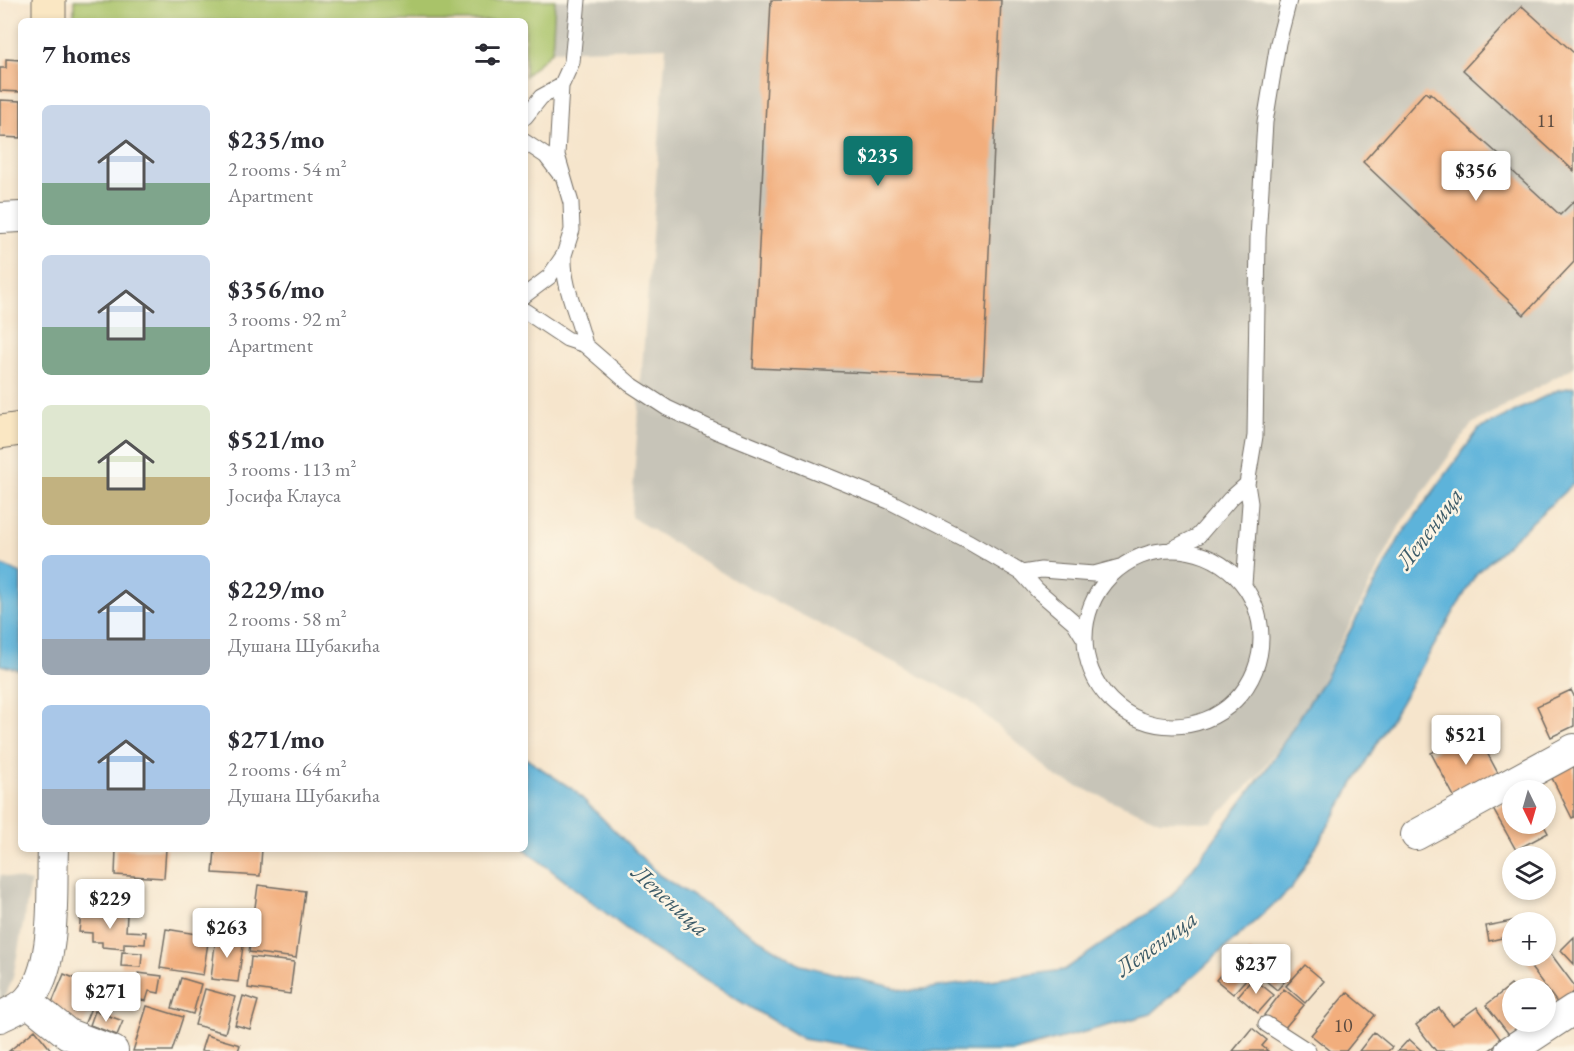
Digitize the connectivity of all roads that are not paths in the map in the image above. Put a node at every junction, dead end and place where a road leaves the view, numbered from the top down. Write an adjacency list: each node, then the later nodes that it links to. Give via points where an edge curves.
1 (49, 0): 4 (street)
2 (578, 0): 5 (lane, via 573,54)
3 (1289, 0): 17 (lane, via 1265,122 1254,436)
4 (49, 18)
5 (561, 86): 6 (lane, via 542,97); 8 (lane, via 557,155)
6 (528, 113)
7 (528, 144): 8 (lane, via 546,156)
8 (562, 178): 11 (lane, via 571,203 572,230)
9 (18, 217): 10 (street)
10 (0, 218)
11 (564, 255): 12 (lane, via 549,277); 14 (lane, via 563,278)
12 (528, 293)
13 (528, 313): 14 (lane, via 567,339)
14 (585, 345): 20 (lane, via 630,384 667,408 889,501)
15 (18, 429): 16 (street)
16 (0, 432)
17 (1247, 484): 18 (lane, via 1198,536); 21 (lane, via 1250,503)
18 (1172, 549): 19 (lane, via 1145,554); 21 (lane, via 1199,554 1224,566)
19 (1120, 566): 20 (lane, via 1094,574 1041,570); 22 (lane, via 1101,586)
20 (1022, 573): 22 (lane, via 1074,621)
21 (1244, 585): 22 (lane, via 1257,610 1261,637 1257,664 1245,689 1225,709 1200,721 1173,726 1146,722 1121,709 1101,690 1089,665)
22 (1084, 638)
23 (1574, 749): 24 (street)
24 (1416, 835)
25 (53, 852): 26 (street, via 47,960 37,988)
26 (27, 1001): 28 (street); 30 (street, via 68,1034)
27 (1574, 1009): 32 (street)
28 (0, 1017)
29 (1266, 1024): 31 (lane)
30 (113, 1051)
31 (1308, 1051)
32 (1510, 1051)

